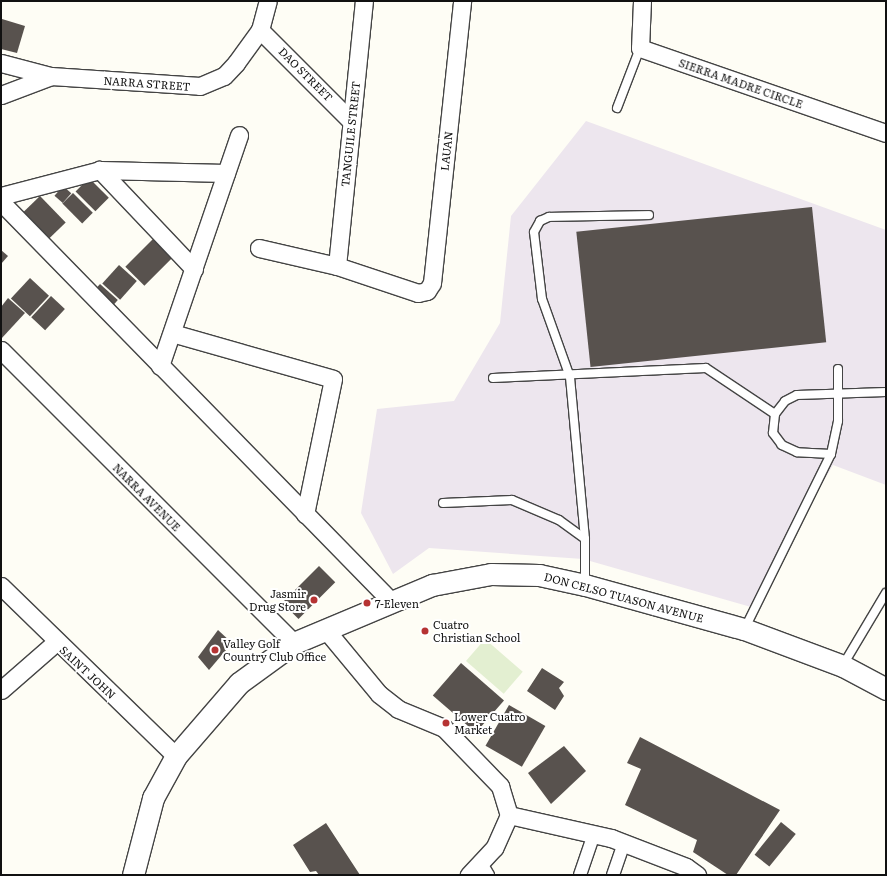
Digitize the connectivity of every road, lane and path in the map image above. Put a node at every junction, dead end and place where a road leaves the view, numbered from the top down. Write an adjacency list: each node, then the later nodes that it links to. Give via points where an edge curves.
1 (268, 1): 5 (street, NARRA STREET)
2 (364, 1): 11 (street, TANGUILE STREET)
3 (462, 1): 20 (street, LAUAN, via 432,283 427,291 418,293)
4 (642, 1): 6 (street)
5 (260, 30): 8 (street, NARRA STREET, via 224,76 200,86); 11 (street, DAO STREET)
6 (640, 48): 10 (lane); 12 (street, SIERRA MADRE CIRCLE)
7 (1, 63): 8 (street)
8 (51, 76): 9 (street)
9 (1, 95)
10 (617, 108)
11 (351, 120): 20 (street, TANGUILE STREET)
12 (886, 134)
13 (239, 135): 15 (street)
14 (100, 170): 15 (street); 16 (street); 21 (street)
15 (226, 173): 21 (street)
16 (1, 196)
17 (1, 202): 24 (street)
18 (648, 215): 26 (lane, via 549,217 540,221 534,232 542,299)
19 (259, 248): 20 (street)
20 (337, 266)
21 (194, 269): 22 (street)
22 (172, 333): 24 (street); 33 (street, via 334,379)
23 (1, 350): 42 (street, NARRA AVENUE)
24 (160, 366): 33 (street)
25 (838, 369): 29 (lane)
26 (570, 377): 27 (lane); 30 (lane, via 706,368); 34 (lane)
27 (493, 378)
28 (886, 392): 29 (lane)
29 (839, 395): 30 (lane, via 797,395 785,401); 31 (lane)
30 (775, 414): 31 (lane, via 772,433 782,445 796,452)
31 (831, 454): 39 (lane)
32 (443, 503): 34 (lane, via 512,500 560,520)
33 (305, 514): 38 (street)
34 (586, 539): 35 (lane)
35 (585, 585): 38 (street, DON CELSO TUASON AVENUE, via 539,575 491,574 432,584); 39 (street, DON CELSO TUASON AVENUE)
36 (1, 586): 41 (street, SAINT JOHN)
37 (886, 593): 43 (lane)
38 (390, 600): 40 (street, DON CELSO TUASON AVENUE)
39 (744, 629): 43 (street, DON CELSO TUASON AVENUE)
40 (326, 630): 42 (street, DON CELSO TUASON AVENUE); 47 (street, via 379,694 398,708 444,728 474,756 500,786)
41 (56, 642): 45 (street); 46 (street, SAINT JOHN)
42 (294, 643): 46 (street, DON CELSO TUASON AVENUE, via 239,683)
43 (843, 666): 44 (street, DON CELSO TUASON AVENUE)
44 (886, 689)
45 (1, 690)
46 (176, 756): 51 (street, DON CELSO TUASON AVENUE, via 153,798)
47 (509, 815): 48 (street); 50 (street)
48 (594, 834): 49 (street); 52 (street)
49 (624, 843): 53 (street); 54 (street, via 686,867)
50 (480, 872)
51 (133, 875)
52 (580, 875)
53 (613, 875)
54 (697, 875)

